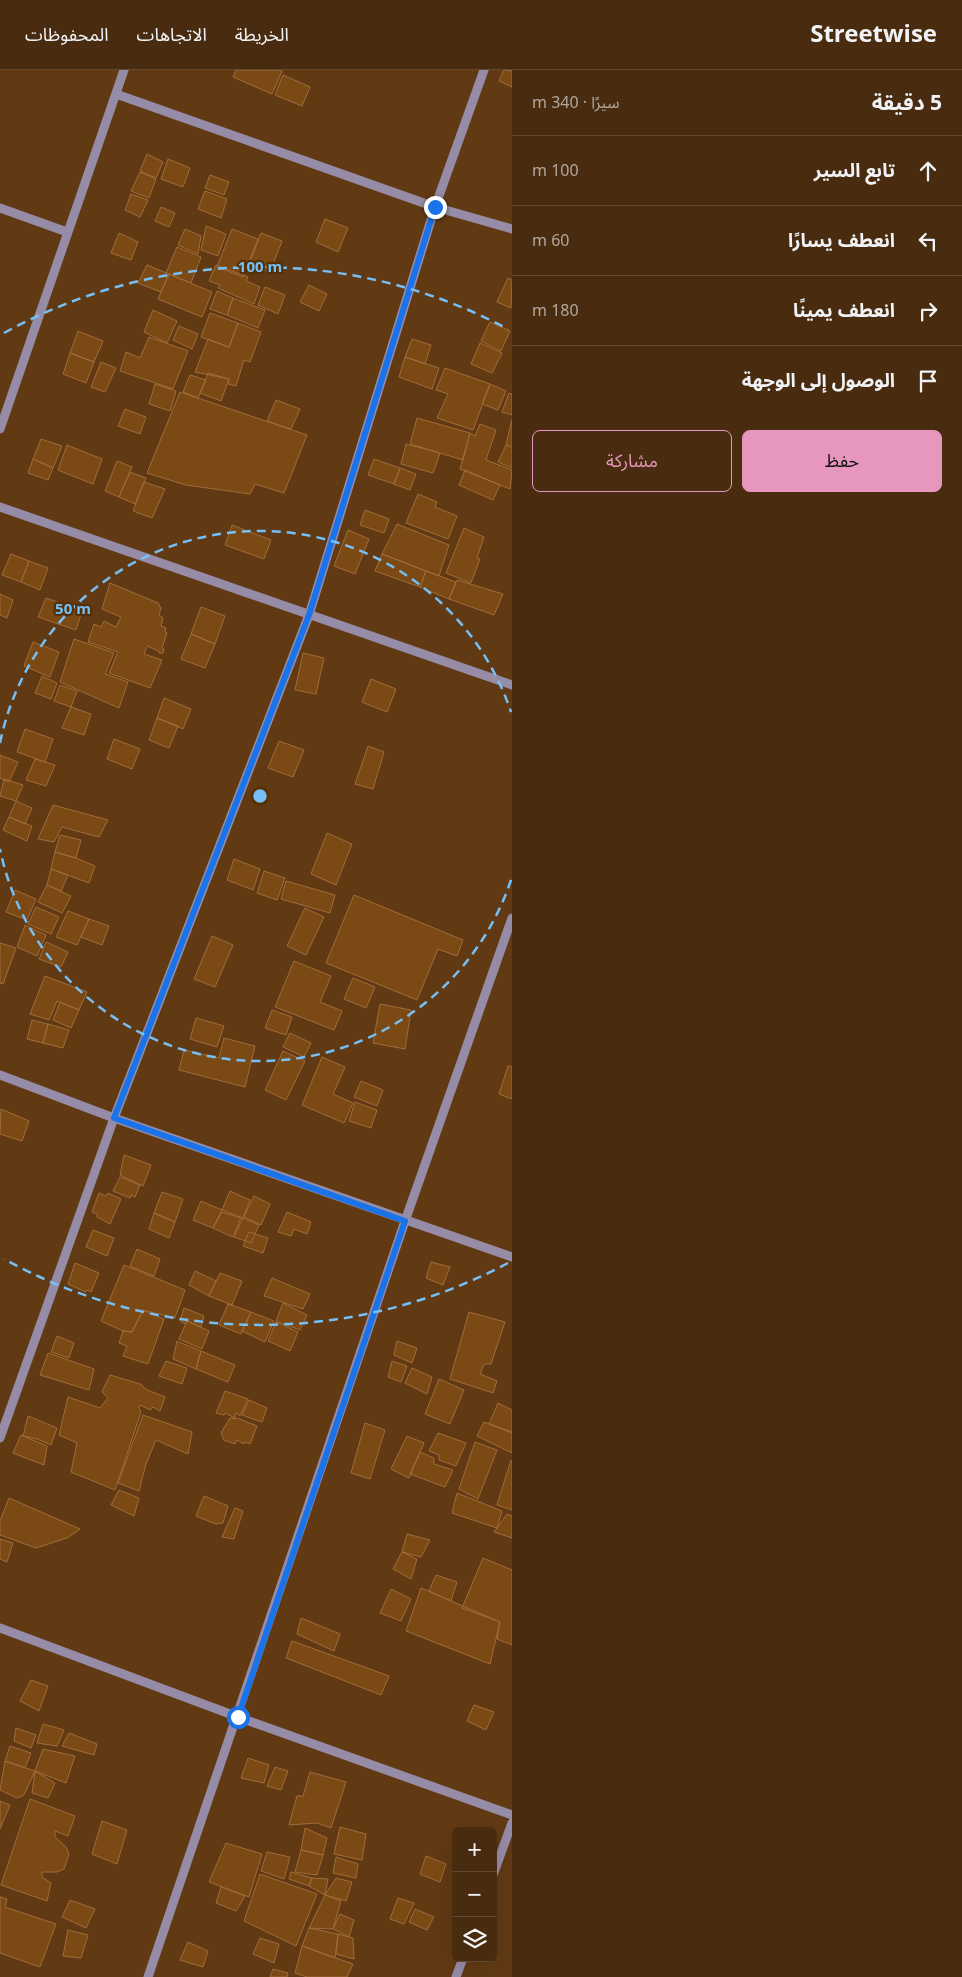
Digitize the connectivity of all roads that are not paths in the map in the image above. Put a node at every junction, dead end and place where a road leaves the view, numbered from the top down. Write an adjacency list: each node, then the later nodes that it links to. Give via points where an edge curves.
1 (124, 70): 3 (street)
2 (484, 70): 4 (street)
3 (116, 94): 4 (street); 7 (street)
4 (435, 207): 6 (street); 10 (street)
5 (0, 208): 7 (street)
6 (512, 229)
7 (67, 232): 8 (street)
8 (0, 430)
9 (0, 508): 10 (street)
10 (309, 615): 11 (street); 14 (street)
11 (512, 686)
12 (512, 918): 15 (street)
13 (0, 1075): 14 (street)
14 (114, 1118): 15 (street); 17 (street)
15 (405, 1221): 16 (street); 19 (street)
16 (512, 1257)
17 (0, 1438)
18 (0, 1628): 19 (street)
19 (238, 1717): 20 (street); 24 (street)
20 (512, 1815)
21 (512, 1823): 22 (street)
22 (494, 1872)
23 (462, 1962): 25 (street)
24 (148, 1977)
25 (456, 1977)

